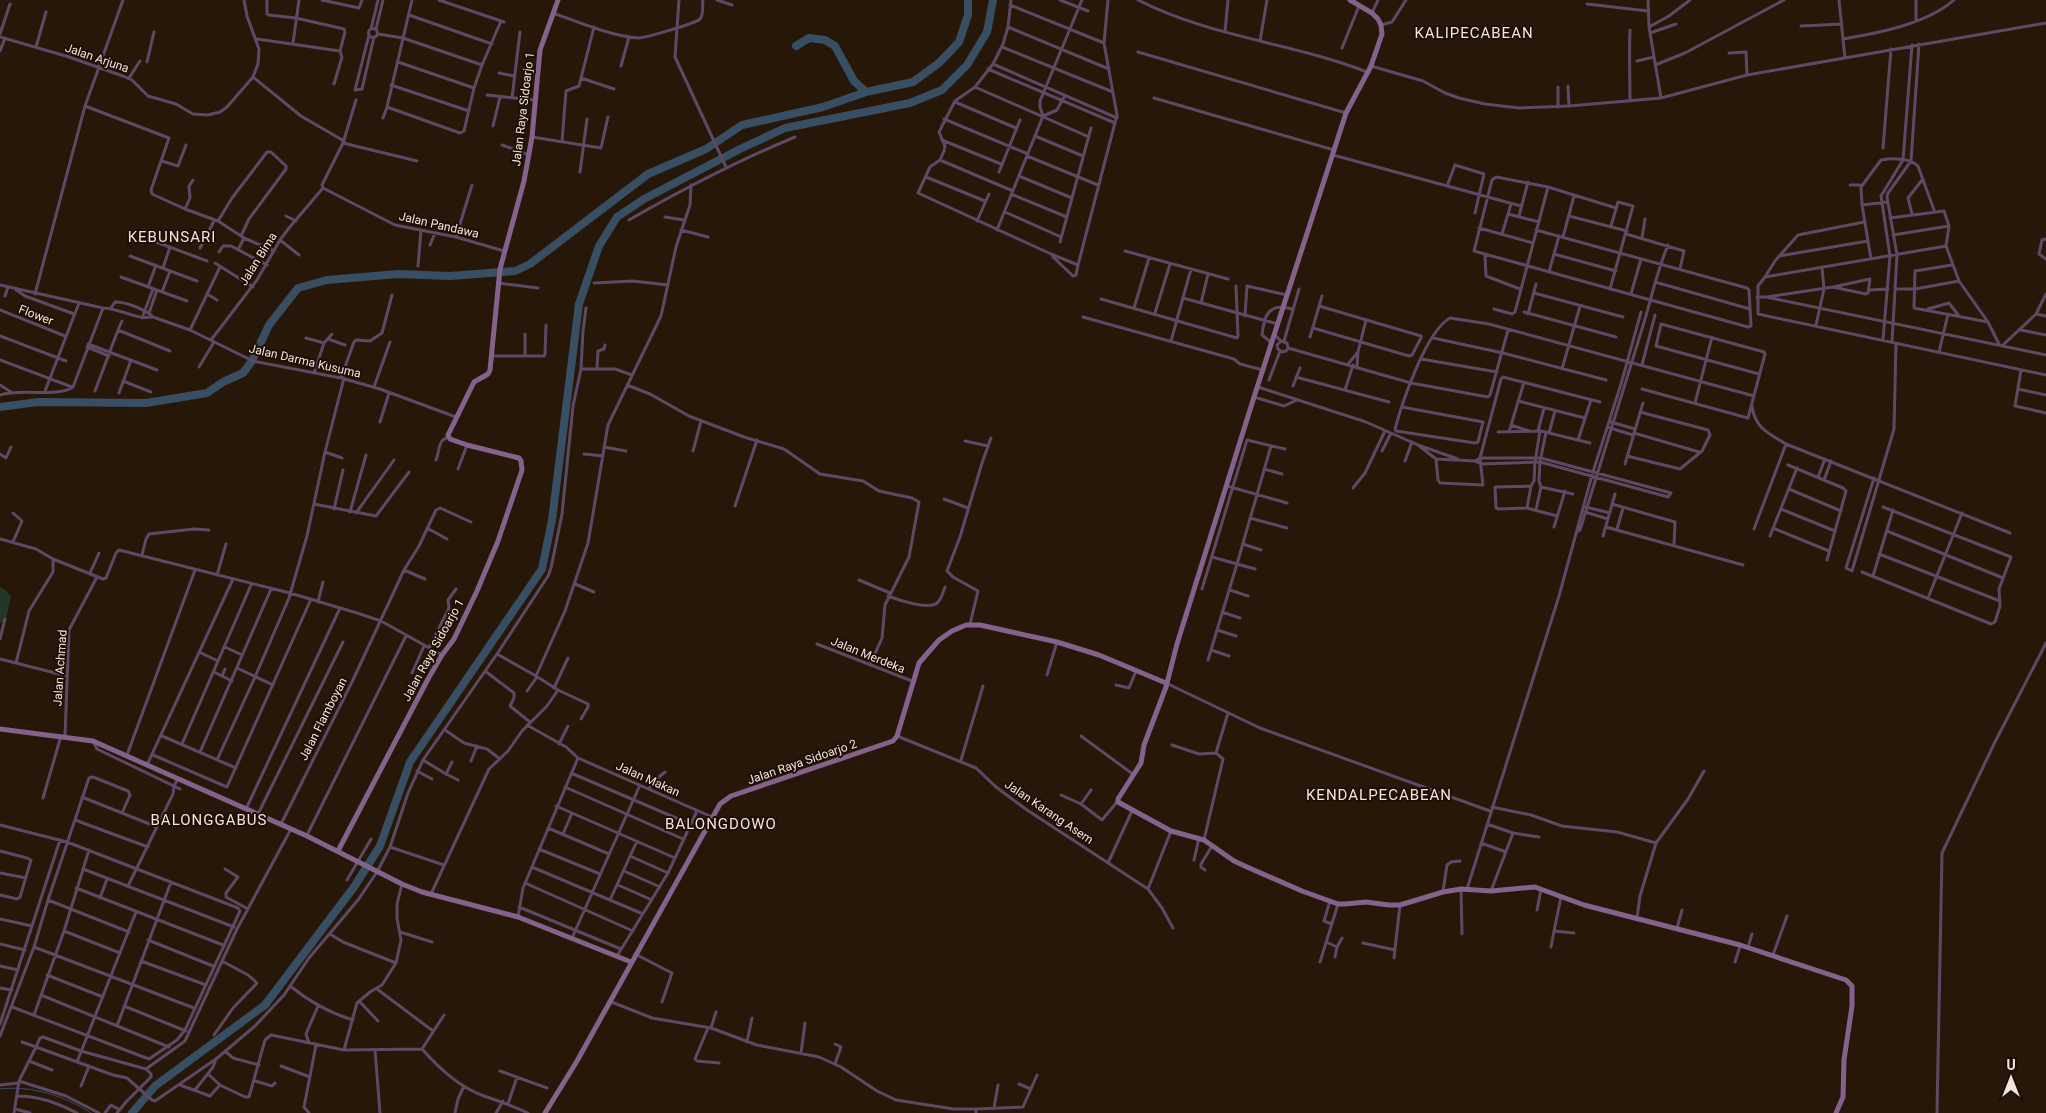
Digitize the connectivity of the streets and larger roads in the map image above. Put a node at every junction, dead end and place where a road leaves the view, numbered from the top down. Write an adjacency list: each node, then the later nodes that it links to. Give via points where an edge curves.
1 (123, 0): 98 (street)
2 (244, 0): 69 (street)
3 (267, 0): 43 (street, via 268,15)
4 (299, 0): 43 (street)
5 (322, 0): 6 (street, via 359,8)
6 (362, 0)
7 (378, 0): 53 (street)
8 (383, 0): 54 (street)
9 (412, 0): 42 (street)
10 (439, 0): 74 (street, via 503,22)
11 (558, 0): 40 (street, Jalan Raya Sidoarjo 1)
12 (679, 0): 55 (street)
13 (703, 0): 55 (street, via 700,18)
14 (717, 0): 35 (street)
15 (1011, 0): 33 (street)
16 (1060, 0): 36 (street)
17 (1082, 0): 36 (street)
18 (1108, 0): 73 (street)
19 (1138, 0): 60 (street)
20 (1228, 0): 60 (street)
21 (1267, 0): 71 (street)
22 (1350, 0): 34 (street)
23 (1378, 0): 41 (street)
24 (1406, 0): 48 (street, via 1392,22)
25 (1648, 0): 37 (street)
26 (1690, 0): 52 (street)
27 (1784, 0): 93 (street, via 1685,53)
28 (1839, 0): 47 (street)
29 (1916, 0): 44 (street)
30 (1954, 0): 44 (street, via 1939,11)
31 (10, 4): 63 (street)
32 (1587, 4): 37 (street)
33 (1010, 5): 51 (street); 56 (street)
34 (1359, 5): 41 (street); 80 (street)
35 (732, 6)
36 (1079, 7): 39 (street); 56 (street)
37 (1648, 11): 52 (street)
38 (46, 12): 78 (street)
39 (1088, 12)
40 (553, 13): 50 (street); 129 (street, Jalan Raya Sidoarjo 1, via 540,50)
41 (1372, 13): 48 (street)
42 (408, 15): 68 (street); 74 (street)
43 (296, 18): 72 (street); 83 (street, via 344,30)
44 (1916, 20): 70 (street)
45 (2046, 23): 75 (street)
46 (1676, 24): 61 (street)
47 (1842, 24): 49 (street); 70 (street)
48 (1381, 25): 96 (street, via 1382,34)
49 (1801, 26)
50 (594, 27): 65 (street); 110 (street)
51 (1008, 27): 77 (street); 79 (street)
52 (1649, 27): 61 (street)
53 (371, 29): 54 (street); 64 (street)
54 (376, 29): 62 (street)
55 (677, 29): 65 (street, via 644,38); 172 (street, via 675,58)
56 (1069, 30): 73 (street); 79 (street)
57 (1630, 30): 132 (street)
58 (154, 32): 90 (street)
59 (520, 32): 106 (street)
60 (1225, 32): 71 (street)
61 (1650, 33): 86 (street)
62 (378, 34): 66 (street); 68 (street)
63 (0, 35): 67 (street, Jalan Arjuna)
64 (370, 35): 66 (street); 108 (street)
65 (629, 36): 95 (street)
66 (374, 37): 111 (street)
67 (5, 38): 78 (street, Jalan Arjuna); 82 (street)
68 (403, 38): 91 (street); 94 (street)
69 (257, 39): 72 (street); 107 (street, via 259,59)
70 (1843, 40): 87 (street)
71 (1260, 41): 101 (street, via 1308,52)
72 (293, 43): 83 (street)
73 (1104, 43): 100 (street)
74 (492, 44): 94 (street)
75 (1919, 44): 76 (street); 103 (street)
76 (1912, 46): 81 (street); 102 (street)
77 (1002, 47): 92 (street); 97 (street)
78 (36, 48): 98 (street, Jalan Arjuna)
79 (1062, 48): 97 (street); 100 (street)
80 (1342, 48)
81 (1891, 49): 87 (street); 161 (street)
82 (0, 51)
83 (340, 51): 112 (street, via 342,57)
84 (1138, 52): 138 (street)
85 (1729, 53): 105 (street, via 1746,52)
86 (1654, 57): 89 (street); 93 (street)
87 (1844, 58): 105 (street)
88 (140, 61): 109 (street)
89 (1637, 61)
90 (147, 62)
91 (398, 62): 113 (street); 117 (street)
92 (992, 64): 99 (street); 116 (street)
93 (1655, 65): 127 (street)
94 (482, 66): 117 (street)
95 (621, 66)
96 (1371, 66): 101 (street); 134 (street, via 1423,81 1459,98 1507,107)
97 (1053, 67): 116 (street); 121 (street)
98 (99, 68): 109 (street, Jalan Arjuna); 133 (street)
99 (988, 69): 115 (street); 120 (street)
100 (1109, 69): 121 (street)
101 (1368, 72): 138 (street)
102 (1910, 72): 103 (street); 166 (street)
103 (1917, 72): 167 (street)
104 (499, 73): 106 (street)
105 (1747, 75): 127 (street)
106 (514, 76): 125 (street)
107 (253, 77): 109 (street, Jalan Arjuna, via 224,110 204,116 148,96); 155 (street, via 301,116)
108 (358, 77): 111 (street); 111 (street, via 356,90 362,89)
109 (129, 78)
110 (581, 78): 118 (street); 156 (street, via 578,88 566,91)
111 (364, 79)
112 (334, 84)
113 (391, 85): 136 (street); 137 (street)
114 (1568, 86): 135 (street)
115 (975, 87): 131 (street); 140 (street)
116 (1045, 87): 120 (street); 123 (street)
117 (474, 88): 137 (street)
118 (614, 88)
119 (1558, 88): 134 (street)
120 (1043, 92): 130 (street); 140 (street, via 1040,105)
121 (1113, 92): 142 (street)
122 (487, 95): 124 (street)
123 (1065, 95): 130 (street); 142 (street)
124 (500, 97): 125 (street); 147 (street)
125 (512, 98): 129 (street)
126 (1154, 98): 162 (street)
127 (1661, 98): 132 (street)
128 (356, 100): 155 (street)
129 (535, 100): 151 (street, Jalan Raya Sidoarjo 1)
130 (1062, 100): 140 (street, via 1057,110); 146 (street)
131 (955, 101): 144 (street); 148 (street)
132 (1630, 101): 135 (street)
133 (85, 106): 169 (street, via 168,137 170,141); 316 (street)
134 (1558, 106): 135 (street)
135 (1569, 106)
136 (386, 107): 137 (street, via 461,133); 141 (street)
137 (469, 111)
138 (1346, 113): 162 (street)
139 (608, 117): 159 (street, via 602,148)
140 (1043, 117): 150 (street); 153 (street)
141 (383, 118)
142 (1117, 118): 146 (street)
143 (588, 119): 159 (street)
144 (944, 119): 154 (street, via 939,132); 160 (street)
145 (1020, 120): 148 (street)
146 (1115, 123): 183 (street)
147 (493, 126)
148 (1016, 128): 160 (street)
149 (1091, 128): 153 (street)
150 (1035, 136): 164 (street); 165 (street)
151 (532, 137): 156 (street); 163 (street, Jalan Raya Sidoarjo 1)
152 (795, 137): 172 (street)
153 (1089, 137): 165 (street)
154 (941, 140): 168 (street, via 945,149); 171 (street)
155 (343, 142): 170 (street); 188 (street)
156 (562, 142): 159 (street)
157 (186, 145): 169 (street, via 178,166)
158 (502, 145): 163 (street)
159 (584, 146): 173 (street)
160 (1010, 146): 164 (street); 171 (street)
161 (1883, 148)
162 (1334, 153): 186 (street); 320 (street)
163 (529, 155): 252 (street, Jalan Raya Sidoarjo 1)
164 (1027, 155): 175 (street); 177 (street)
165 (1083, 156): 177 (street)
166 (1903, 158): 167 (street); 185 (street, via 1881,160); 197 (street, via 1883,191)
167 (1911, 159): 178 (street, via 1918,166); 196 (street, via 1888,193)
168 (940, 160): 176 (street, via 930,167); 189 (street)
169 (162, 161): 202 (street, via 152,194)
170 (417, 161)
171 (1001, 164): 174 (street)
172 (726, 165): 182 (street)
173 (580, 172)
174 (999, 172)
175 (1019, 176): 189 (street); 193 (street)
176 (926, 177): 195 (street); 219 (street, via 918,195)
177 (1078, 178): 183 (street); 193 (street)
178 (1922, 179): 203 (street); 207 (street, via 1908,198)
179 (193, 180): 202 (street)
180 (1528, 182): 187 (street); 194 (street, via 1496,177); 200 (street)
181 (472, 185): 235 (street)
182 (691, 185): 216 (street); 217 (street, via 690,205)
183 (1098, 185): 274 (street)
184 (1850, 185): 185 (street)
185 (1862, 185): 199 (street)
186 (1446, 186): 191 (street); 191 (street, via 1454,166 1458,164 1484,174)
187 (1548, 187): 192 (street); 220 (street)
188 (323, 188): 215 (street, Jalan Bima); 225 (street, Jalan Pandawa, via 389,222)
189 (1012, 193): 204 (street); 212 (street)
190 (989, 194): 195 (street)
191 (1479, 196): 194 (street); 205 (street)
192 (1574, 196): 201 (street); 211 (street)
193 (1072, 198): 212 (street)
194 (1486, 198): 198 (street); 224 (street)
195 (985, 201): 219 (street)
196 (1887, 202): 197 (street); 213 (street)
197 (1881, 203): 199 (street); 263 (street)
198 (1511, 204): 200 (street); 206 (street)
199 (1862, 205): 221 (street)
200 (1522, 206): 210 (street)
201 (1616, 208): 222 (street); 229 (street, via 1619,202 1633,206)
202 (185, 210): 218 (street)
203 (1934, 210): 207 (street); 223 (street, via 1944,211)
204 (1005, 212): 227 (street); 237 (street)
205 (1475, 213)
206 (1508, 214): 210 (street); 231 (street)
207 (1912, 214): 213 (street)
208 (286, 216): 215 (street)
209 (665, 216): 217 (street)
210 (1519, 216): 220 (street)
211 (1569, 216): 222 (street); 238 (street)
212 (1067, 217): 237 (street)
213 (1890, 218): 233 (street)
214 (1645, 219): 239 (street)
215 (296, 220): 241 (street, Jalan Bima)
216 (629, 220)
217 (684, 220): 226 (street)
218 (216, 221): 234 (street); 234 (street, via 267,152 271,152 286,168 249,219); 249 (street)
219 (977, 221): 227 (street)
220 (1539, 222): 228 (street)
221 (1864, 222): 242 (street); 262 (street, via 1802,233)
222 (1610, 226): 229 (street)
223 (1948, 226): 233 (street); 247 (street)
224 (1479, 228): 231 (street); 259 (street, via 1474,251)
225 (421, 230): 230 (street, Jalan Pandawa); 276 (street)
226 (681, 230): 236 (street); 297 (street)
227 (997, 230): 257 (street)
228 (1536, 230): 238 (street); 244 (street)
229 (1626, 232): 239 (street); 255 (street)
230 (435, 233): 235 (street, Jalan Pandawa); 245 (street)
231 (1502, 235): 244 (street)
232 (140, 236): 248 (street)
233 (1894, 236): 260 (street)
234 (243, 237): 250 (street); 251 (street)
235 (456, 237): 252 (street, Jalan Pandawa)
236 (708, 237)
237 (1062, 237): 243 (street)
238 (1561, 237): 255 (street); 258 (street)
239 (1642, 238): 246 (street)
240 (2046, 239): 267 (street, via 2042,240 2039,254)
241 (280, 240): 251 (street, Jalan Bima); 256 (street)
242 (1868, 241): 262 (street); 266 (street)
243 (1060, 242)
244 (1533, 243): 277 (street)
245 (430, 245)
246 (1668, 245): 271 (street); 281 (street, via 1684,251)
247 (1946, 246): 260 (street); 275 (street)
248 (170, 247): 268 (street); 279 (street)
249 (200, 248)
250 (238, 250): 254 (street, via 224,246); 273 (street)
251 (274, 251): 273 (street, Jalan Bima)
252 (504, 251): 293 (street)
253 (1125, 251): 264 (street)
254 (219, 252)
255 (1621, 253): 265 (street); 284 (street)
256 (299, 254)
257 (1051, 254): 274 (street); 274 (street, via 1072,276 1076,275)
258 (1554, 254): 284 (street); 285 (street)
259 (1485, 255): 277 (street); 307 (street, via 1486,276)
260 (1897, 255): 263 (street); 311 (street)
261 (130, 256): 272 (street)
262 (1779, 256): 288 (street)
263 (1890, 256): 266 (street); 310 (street)
264 (1149, 258): 270 (street); 339 (street)
265 (1641, 259): 271 (street); 318 (street)
266 (1871, 259): 280 (street)
267 (2046, 259)
268 (206, 261)
269 (215, 264): 278 (street)
270 (1170, 264): 282 (street); 349 (street)
271 (1660, 264): 281 (street); 291 (street)
272 (156, 265): 279 (street); 300 (street)
273 (267, 265): 301 (street, Jalan Bima)
274 (1078, 265)
275 (1952, 265): 292 (street); 312 (street, via 1915,271)
276 (418, 266)
277 (1527, 266): 285 (street); 307 (street)
278 (220, 267): 301 (street); 317 (street)
279 (163, 268): 283 (street)
280 (1822, 268): 288 (street); 309 (street)
281 (1680, 269): 327 (street, via 1747,288)
282 (1191, 270): 286 (street); 324 (street)
283 (170, 271): 290 (street); 314 (street)
284 (1616, 271): 308 (street)
285 (1549, 272): 308 (street)
286 (1208, 274): 289 (street); 332 (street)
287 (121, 276): 300 (street)
288 (1765, 277): 327 (street)
289 (1228, 279)
290 (197, 281)
291 (1655, 282): 329 (street); 340 (street)
292 (1959, 282): 312 (street); 368 (street)
293 (498, 283): 303 (street); 414 (street)
294 (594, 283): 297 (street)
295 (0, 284): 299 (street, Jalan Darma Kusuma)
296 (1536, 284): 315 (street)
297 (668, 285): 439 (street, via 661,316)
298 (1236, 286): 353 (street)
299 (8, 287): 304 (street, Jalan Darma Kusuma); 321 (street)
300 (148, 287): 305 (street)
301 (253, 287): 392 (street, Jalan Bima)
302 (1833, 287): 309 (street); 313 (street, via 1866,294); 313 (street, via 1868,278)
303 (538, 288)
304 (16, 289): 316 (street, Jalan Darma Kusuma); 350 (street, Flower, via 25,296)
305 (155, 289): 314 (street); 346 (street); 348 (street)
306 (1299, 289): 341 (street)
307 (1520, 289): 342 (street, via 1514,313)
308 (1610, 289): 318 (street)
309 (1824, 289): 325 (street); 343 (street)
310 (1888, 289): 313 (street); 366 (street)
311 (1895, 289): 312 (street); 367 (street)
312 (1915, 289): 345 (street, via 1914,308)
313 (1869, 290)
314 (162, 292): 330 (street)
315 (1534, 293): 335 (street); 371 (street, via 1526,313)
316 (35, 294): 331 (street, Jalan Darma Kusuma)
317 (207, 294): 328 (street); 375 (street)
318 (1631, 294): 329 (street)
319 (392, 295): 441 (street, via 382,333 370,341 354,342)
320 (1287, 295): 333 (street); 353 (street, via 1247,286)
321 (5, 296)
322 (1322, 296): 334 (street)
323 (2046, 296): 352 (street)
324 (1183, 298): 332 (street); 362 (street)
325 (1766, 298): 327 (street); 343 (street)
326 (1101, 299): 339 (street)
327 (1754, 299): 340 (street); 372 (street, via 1758,314)
328 (217, 300)
329 (1652, 300): 340 (street, via 1748,327 1751,325); 423 (street)
330 (187, 301)
331 (79, 303): 336 (street, Jalan Darma Kusuma); 350 (street)
332 (1200, 303): 353 (street)
333 (1284, 306): 341 (street); 363 (street, via 1271,309); 369 (street)
334 (1319, 306): 364 (street); 373 (street)
335 (1580, 306): 358 (street); 371 (street)
336 (103, 308): 337 (street, Jalan Darma Kusuma); 402 (street)
337 (111, 308): 346 (street, Jalan Darma Kusuma, via 117,302); 360 (street, Jalan Darma Kusuma)
338 (586, 308): 429 (street)
339 (1134, 308): 349 (street)
340 (1750, 308)
341 (1292, 309): 394 (street)
342 (1494, 309)
343 (1820, 309): 366 (street); 372 (street)
344 (0, 310): 384 (street, Flower)
345 (1927, 310): 351 (street); 359 (street, via 1949,303)
346 (144, 311): 348 (street, Jalan Darma Kusuma); 360 (street)
347 (1641, 312): 422 (street)
348 (149, 313): 355 (street, Jalan Darma Kusuma); 361 (street)
349 (1155, 313): 362 (street)
350 (74, 314): 384 (street)
351 (1948, 314): 359 (street); 380 (street)
352 (2036, 314): 356 (street); 377 (street)
353 (1241, 315): 362 (street, via 1237,338); 363 (street)
354 (1655, 315): 425 (street)
355 (153, 316): 361 (street, Jalan Darma Kusuma); 375 (street, Jalan Darma Kusuma)
356 (2046, 316)
357 (1083, 317): 393 (street)
358 (1623, 317)
359 (1960, 317): 368 (street)
360 (142, 318): 361 (street, Jalan Darma Kusuma)
361 (147, 318)
362 (1176, 319): 393 (street)
363 (1265, 320): 369 (street); 399 (street, via 1262,335)
364 (1366, 320): 396 (street); 396 (street, via 1421,338 1411,356)
365 (122, 321): 374 (street)
366 (1886, 321): 367 (street); 391 (street)
367 (1894, 322): 380 (street); 397 (street)
368 (1988, 322): 401 (street)
369 (1278, 324): 381 (street)
370 (546, 325): 415 (street, via 546,354)
371 (1574, 326): 386 (street); 404 (street)
372 (1816, 326): 391 (street)
373 (1313, 328): 385 (street); 396 (street)
374 (118, 330): 408 (street); 412 (street)
375 (190, 330): 392 (street, Jalan Darma Kusuma)
376 (1508, 330): 389 (street, via 1450,318); 404 (street); 411 (street)
377 (2021, 330): 382 (street); 401 (street)
378 (332, 334): 390 (street)
379 (525, 334): 415 (street)
380 (1944, 334): 401 (street); 410 (street)
381 (1275, 335): 394 (street); 399 (street)
382 (2046, 335)
383 (0, 336): 416 (street)
384 (65, 336): 416 (street)
385 (1310, 337)
386 (1616, 337)
387 (1712, 337): 418 (street); 418 (street, via 1661,324 1655,345); 437 (street, via 1764,352)
388 (306, 338): 398 (street)
389 (1432, 338): 411 (street); 417 (street)
390 (328, 339): 398 (street); 403 (street)
391 (1883, 340): 397 (street)
392 (212, 341): 427 (street, Jalan Bima); 436 (street, Jalan Darma Kusuma, via 249,360)
393 (1171, 341): 434 (street)
394 (1282, 341): 405 (street); 407 (street, via 1277,344)
395 (390, 342): 453 (street)
396 (1361, 342): 409 (street)
397 (1894, 342): 410 (street); 547 (street, via 1894,429)
398 (324, 343): 436 (street)
399 (1272, 343): 406 (street)
400 (605, 345): 430 (street, via 598,351)
401 (2001, 345): 413 (street)
402 (88, 346): 412 (street); 452 (street)
403 (345, 346)
404 (1568, 346): 422 (street); 431 (street)
405 (1288, 348): 407 (street); 424 (street)
406 (1270, 350): 407 (street); 434 (street)
407 (1279, 350): 443 (street)
408 (170, 351)
409 (1358, 352): 424 (street); 426 (street)
410 (1939, 352): 433 (street)
411 (1503, 353): 431 (street); 435 (street)
412 (110, 354): 420 (street); 459 (street)
413 (2046, 355)
414 (492, 356): 415 (street); 481 (street, via 489,373 474,382)
415 (524, 356)
416 (57, 358): 421 (street); 442 (street)
417 (1421, 359): 435 (street); 446 (street)
418 (1706, 359): 437 (street); 448 (street)
419 (0, 360): 442 (street)
420 (132, 360): 432 (street); 445 (street)
421 (66, 362)
422 (1626, 362): 423 (street); 485 (street)
423 (1631, 362): 425 (street); 485 (street)
424 (1348, 364): 426 (street)
425 (1642, 365): 448 (street)
426 (1355, 366): 446 (street); 457 (street)
427 (199, 367)
428 (1300, 368): 440 (street)
429 (582, 369): 430 (street); 665 (street, via 573,406 562,514 551,568)
430 (598, 369): 439 (street, via 616,369)
431 (1562, 369): 444 (street)
432 (157, 370)
433 (2021, 370): 438 (street); 456 (street)
434 (1263, 371): 454 (street)
435 (1497, 372): 446 (street, via 1488,397)
436 (314, 373): 441 (street, Jalan Darma Kusuma)
437 (1759, 374): 466 (street)
438 (2046, 375)
439 (632, 376): 450 (street)
440 (1296, 377): 451 (street); 457 (street)
441 (342, 378): 453 (street, Jalan Darma Kusuma); 515 (street)
442 (49, 379): 452 (street); 458 (street)
443 (1269, 380)
444 (1606, 380)
445 (123, 381): 461 (street); 462 (street)
446 (1408, 382): 476 (street)
447 (1524, 382): 469 (street); 470 (street); 523 (street, via 1505,377 1500,379)
448 (1701, 382): 466 (street); 474 (street)
449 (0, 384): 460 (street)
450 (627, 385): 483 (street); 510 (street, via 613,412)
451 (1293, 386)
452 (73, 387): 458 (street, via 64,391)
453 (374, 387): 463 (street, Jalan Darma Kusuma)
454 (1258, 387): 467 (street); 468 (street)
455 (1642, 389): 474 (street)
456 (2018, 389): 465 (street); 480 (street, via 2015,406)
457 (1345, 390): 471 (street)
458 (45, 391): 460 (street)
459 (95, 391)
460 (11, 392): 464 (street)
461 (151, 392)
462 (119, 393)
463 (389, 393): 481 (street, Jalan Darma Kusuma); 484 (street)
464 (0, 395)
465 (2046, 395)
466 (1754, 396): 475 (street)
467 (1254, 397): 468 (street, via 1284,406); 498 (street)
468 (1298, 400): 488 (street)
469 (1518, 400): 477 (street); 486 (street)
470 (1591, 400): 472 (street); 482 (street)
471 (1389, 402)
472 (1600, 402)
473 (1644, 403): 479 (street)
474 (1695, 403): 475 (street, via 1748,418)
475 (1752, 403): 504 (street, via 1756,422)
476 (1402, 407): 476 (street, via 1394,428 1396,431 1478,442 1483,422)
477 (1544, 408): 478 (street); 489 (street)
478 (1555, 411): 482 (street); 493 (street)
479 (1640, 412): 495 (street); 516 (street, via 1708,430 1710,434)
480 (2046, 413)
481 (456, 417): 496 (street)
482 (1585, 418): 500 (street)
483 (702, 421): 499 (street); 513 (street)
484 (380, 422)
485 (1610, 422): 487 (street); 495 (street)
486 (1511, 426): 491 (street); 492 (street)
487 (1608, 428): 495 (street); 543 (street)
488 (1385, 430): 494 (street); 553 (street, via 1365,473)
489 (1539, 431): 492 (street); 493 (street); 529 (street)
490 (1498, 432): 491 (street)
491 (1509, 432): 492 (street)
492 (1530, 432)
493 (1547, 432): 500 (street); 530 (street)
494 (1391, 433): 502 (street); 514 (street)
495 (1634, 433): 516 (street); 521 (street)
496 (448, 436): 505 (street, Jalan Raya Sidoarjo 1); 527 (street, via 437,450)
497 (991, 438): 507 (street)
498 (1244, 439): 508 (street); 551 (street)
499 (757, 440): 563 (street); 640 (street, via 784,449 820,474 863,482 879,491 919,502 909,557)
500 (1578, 440): 503 (street)
501 (965, 441): 507 (street)
502 (1412, 442): 506 (street); 531 (street)
503 (1590, 443)
504 (1786, 444): 525 (street); 592 (street)
505 (467, 445): 538 (street); 667 (street, Jalan Raya Sidoarjo 1, via 518,458 522,461 522,470 477,591 454,639)
506 (1418, 445): 524 (street); 528 (street)
507 (988, 446): 566 (street)
508 (1271, 446): 511 (street); 540 (street)
509 (11, 447): 517 (street, via 6,458)
510 (604, 447): 512 (street); 520 (street)
511 (1284, 450)
512 (626, 451)
513 (693, 451)
514 (1382, 451)
515 (325, 452): 522 (street); 561 (street)
516 (1700, 452): 521 (street, via 1680,469)
517 (0, 454)
518 (366, 454): 574 (street)
519 (584, 454): 520 (street)
520 (602, 456): 632 (street, via 588,543)
521 (1627, 456): 535 (street)
522 (342, 458)
523 (1480, 458): 529 (street); 532 (street); 534 (street)
524 (1436, 459): 528 (street); 534 (street, via 1440,483 1482,486)
525 (1825, 459): 533 (street); 544 (street)
526 (394, 460): 577 (street)
527 (436, 460)
528 (1461, 460): 532 (street)
529 (1535, 460): 530 (street); 534 (street); 548 (street)
530 (1540, 460): 543 (street); 549 (street)
531 (1405, 461)
532 (1475, 461): 534 (street)
533 (1832, 462): 545 (street); 546 (street)
534 (1481, 464)
535 (1625, 464)
536 (1788, 465): 537 (street)
537 (1797, 468): 544 (street); 554 (street)
538 (458, 469)
539 (343, 470): 569 (street)
540 (1264, 470): 542 (street); 556 (street)
541 (409, 472): 577 (street, via 376,516)
542 (1282, 474)
543 (1594, 474): 543 (street, via 1670,491 1670,496); 565 (street)
544 (1818, 477): 546 (street)
545 (1874, 478): 547 (street); 584 (street)
546 (1824, 480): 573 (street, via 1845,490)
547 (1880, 480): 579 (street); 585 (street)
548 (1534, 482): 549 (street); 550 (street)
549 (1539, 482): 552 (street)
550 (1531, 486): 567 (street); 567 (street, via 1497,486 1494,489 1497,509)
551 (1230, 487): 556 (street); 612 (street); 688 (street)
552 (1541, 487): 555 (street); 571 (street)
553 (1353, 488)
554 (1789, 489): 570 (street); 573 (street)
555 (1565, 491): 557 (street); 580 (street)
556 (1257, 494): 560 (street); 581 (street)
557 (1574, 494)
558 (1615, 494): 562 (street)
559 (944, 499): 566 (street)
560 (1287, 503)
561 (314, 504): 569 (street); 639 (street)
562 (1612, 504): 568 (street); 578 (street)
563 (735, 506)
564 (1884, 506): 572 (street)
565 (1585, 507): 575 (street); 578 (street)
566 (968, 508): 651 (street, via 947,571 978,590)
567 (1528, 508): 571 (street)
568 (1622, 508): 591 (street); 605 (street, via 1675,522)
569 (334, 509): 574 (street)
570 (1781, 509): 590 (street); 594 (street)
571 (1536, 510): 580 (street)
572 (1893, 510): 595 (street); 597 (street)
573 (1841, 511): 594 (street)
574 (350, 512): 577 (street)
575 (1584, 512): 582 (street); 748 (street)
576 (13, 513): 602 (street, via 22,521)
577 (356, 513)
578 (1610, 513): 582 (street)
579 (1962, 513): 596 (street); 597 (street)
580 (1557, 516): 586 (street)
581 (1250, 518): 589 (street); 604 (street)
582 (1608, 519): 587 (street)
583 (471, 522): 588 (street, Jalan Flamboyan, via 439,508)
584 (1860, 523): 585 (street); 585 (street, via 1846,568 1852,571)
585 (1866, 525)
586 (1554, 527)
587 (1606, 527): 591 (street); 598 (street)
588 (427, 528): 601 (street); 619 (street, Jalan Flamboyan)
589 (1287, 528)
590 (1773, 528): 599 (street); 607 (street)
591 (1616, 529): 605 (street)
592 (1754, 529)
593 (209, 530): 610 (street, via 148,534)
594 (1835, 530): 607 (street)
595 (1886, 531): 609 (street); 611 (street)
596 (2010, 533)
597 (1954, 534): 611 (street); 626 (street, via 2010,557)
598 (1603, 536)
599 (1770, 536)
600 (0, 539): 602 (street)
601 (447, 539)
602 (13, 542): 613 (street, via 36,549)
603 (226, 544): 622 (street)
604 (1243, 544): 606 (street); 615 (street)
605 (1674, 545): 616 (street)
606 (1261, 550)
607 (1829, 551): 614 (street)
608 (99, 554): 621 (street)
609 (1880, 554): 624 (street); 625 (street)
610 (142, 555): 618 (street); 623 (street, via 117,551 106,578)
611 (1945, 555): 625 (street); 626 (street)
612 (1212, 557): 615 (street); 636 (street)
613 (53, 559): 621 (street); 673 (street, via 52,572 29,611)
614 (1827, 560)
615 (1237, 564): 617 (street); 637 (street)
616 (1743, 565)
617 (1255, 569)
618 (196, 570): 622 (street); 712 (street)
619 (404, 570): 628 (street); 650 (street, Jalan Flamboyan)
620 (1862, 572): 624 (street)
621 (90, 573): 623 (street)
622 (218, 575): 627 (street)
623 (97, 576): 682 (street, Jalan Achmad, via 69,630)
624 (1872, 576): 642 (street)
625 (1937, 576): 642 (street); 644 (street)
626 (2003, 578): 644 (street, via 1999,589)
627 (233, 579): 631 (street); 664 (street)
628 (425, 579)
629 (859, 580): 640 (street)
630 (323, 582): 645 (street)
631 (252, 584): 634 (street); 661 (street)
632 (575, 584): 638 (street); 685 (street)
633 (945, 587): 640 (street, via 934,605 916,604)
634 (271, 589): 639 (street); 666 (street)
635 (456, 589): 662 (street, via 448,600 449,608)
636 (1202, 589)
637 (1230, 590): 641 (street); 647 (street)
638 (594, 592)
639 (290, 593): 643 (street); 684 (street)
640 (889, 595): 674 (street, via 884,608 882,638)
641 (1248, 596)
642 (1928, 598): 644 (street, via 1991,624 1995,622)
643 (311, 600): 645 (street); 689 (street)
644 (2000, 601)
645 (318, 602): 646 (street)
646 (340, 608): 650 (street); 746 (street)
647 (1222, 612): 648 (street); 652 (street)
648 (1240, 618)
649 (5, 619): 655 (street)
650 (381, 621): 653 (street); 759 (street, Jalan Flamboyan)
651 (970, 621): 657 (street); 687 (street, via 939,640 921,659)
652 (1217, 630): 654 (street); 663 (street)
653 (406, 636): 660 (street); 767 (street)
654 (1236, 636)
655 (0, 639)
656 (343, 642): 753 (street)
657 (1057, 642): 677 (street); 681 (street)
658 (2046, 643): 991 (street, via 1994,742 1942,853)
659 (817, 644): 674 (street, Jalan Merdeka)
660 (424, 646): 662 (street); 680 (street)
661 (225, 647): 666 (street); 672 (street)
662 (429, 648): 667 (street)
663 (1211, 650): 668 (street); 671 (street)
664 (199, 652): 672 (street); 702 (street)
665 (497, 654): 678 (street); 685 (street)
666 (242, 655): 675 (street)
667 (442, 655): 783 (street, Jalan Raya Sidoarjo 1)
668 (1229, 656)
669 (568, 658): 692 (street)
670 (0, 659): 673 (street)
671 (1208, 660)
672 (218, 661): 679 (street)
673 (16, 663): 682 (street)
674 (870, 665): 687 (street, Jalan Merdeka)
675 (237, 668): 684 (street); 686 (street)
676 (225, 669): 683 (street)
677 (1136, 670): 688 (street); 690 (street, via 1129,688)
678 (485, 671): 696 (street, via 514,693 510,706); 700 (street)
679 (214, 672): 683 (street); 706 (street)
680 (412, 673)
681 (1047, 675)
682 (66, 676): 701 (street, Jalan Achmad)
683 (222, 676): 686 (street)
684 (255, 677): 689 (street); 716 (street)
685 (536, 677): 692 (street); 693 (street)
686 (232, 681): 710 (street)
687 (911, 681): 703 (street)
688 (1166, 684): 694 (street); 728 (street, via 1144,745 1141,764)
689 (272, 685): 722 (street)
690 (1116, 685)
691 (982, 686): 718 (street)
692 (556, 689): 695 (street, via 588,704); 696 (street, via 547,706)
693 (527, 691)
694 (1228, 713): 711 (street); 748 (street, via 1260,728)
695 (580, 719)
696 (530, 722): 697 (street)
697 (527, 726): 707 (street, Jalan Makan); 715 (street)
698 (568, 726): 707 (street)
699 (0, 729): 701 (street)
700 (445, 730): 709 (street); 717 (street)
701 (64, 736): 705 (street); 741 (street, Jalan Achmad)
702 (162, 736): 706 (street); 713 (street)
703 (897, 736): 718 (street, Jalan Karang Asem); 754 (street, Jalan Raya Sidoarjo 2, via 889,743 730,796)
704 (1081, 736): 728 (street)
705 (93, 741): 712 (street); 733 (street, via 96,749)
706 (182, 744): 710 (street)
707 (559, 744): 714 (street, Jalan Makan)
708 (1172, 745): 711 (street, via 1199,754)
709 (477, 746): 715 (street); 719 (street)
710 (200, 752): 716 (street)
711 (1216, 753): 770 (street, via 1223,761)
712 (128, 755): 721 (street)
713 (153, 755): 721 (street); 722 (street, via 226,788)
714 (578, 758): 726 (street); 732 (street, Jalan Makan)
715 (500, 759): 792 (street, via 489,769)
716 (218, 760): 722 (street)
717 (423, 760): 724 (street); 727 (street)
718 (962, 760): 791 (street, Jalan Karang Asem, via 978,769 1027,810)
719 (471, 761)
720 (452, 762): 727 (street)
721 (147, 765): 730 (street)
722 (236, 768)
723 (1704, 770): 776 (street, via 1688,799)
724 (417, 771): 729 (street); 779 (street)
725 (665, 772): 736 (street)
726 (571, 773): 734 (street); 742 (street)
727 (446, 774): 731 (street)
728 (1134, 775): 743 (street)
729 (432, 779)
730 (181, 780): 733 (street); 735 (street); 746 (street)
731 (458, 780)
732 (640, 785): 736 (street, Jalan Makan); 742 (street)
733 (174, 786): 735 (street); 738 (street)
734 (565, 787): 745 (street); 752 (street)
735 (180, 789): 738 (street)
736 (649, 789): 747 (street, Jalan Makan)
737 (1091, 790): 744 (street)
738 (173, 794): 760 (street)
739 (1061, 795): 744 (street)
740 (82, 797): 751 (street); 751 (street, via 91,777 127,790 130,795); 755 (street)
741 (43, 798)
742 (633, 800): 752 (street); 756 (street)
743 (1118, 801): 744 (street, via 1102,820); 749 (street)
744 (1081, 804)
745 (556, 806): 750 (street); 761 (street)
746 (246, 809): 753 (street)
747 (696, 809): 754 (street, Jalan Makan); 756 (street)
748 (1491, 809): 757 (street); 776 (street, via 1531,815 1562,826 1617,832)
749 (1132, 811): 763 (street); 791 (street)
750 (572, 813): 764 (street); 766 (street)
751 (122, 814): 760 (street)
752 (626, 814): 764 (street); 772 (street)
753 (258, 815): 759 (street)
754 (711, 816): 877 (street, Jalan Raya Sidoarjo 2)
755 (75, 820): 774 (street); 778 (street)
756 (690, 824): 772 (street)
757 (1487, 824): 765 (street); 775 (street)
758 (0, 825): 771 (street)
759 (280, 825): 762 (street)
760 (157, 828): 778 (street)
761 (548, 828): 766 (street); 780 (street)
762 (290, 829): 767 (street); 832 (street)
763 (1171, 831): 770 (street); 813 (street)
764 (618, 833): 773 (street); 785 (street)
765 (1512, 833): 768 (street); 784 (street)
766 (563, 834): 785 (street)
767 (307, 836): 783 (street)
768 (1539, 837)
769 (371, 839): 790 (street)
770 (1202, 839): 777 (street); 788 (street)
771 (60, 840): 774 (street); 846 (street)
772 (683, 840): 787 (street)
773 (637, 841): 786 (street); 787 (street)
774 (67, 842): 781 (street); 823 (street)
775 (1480, 843): 784 (street); 814 (street)
776 (1656, 843): 841 (street)
777 (1212, 846): 797 (street, via 1201,864); 827 (street, via 1240,864)
778 (148, 847): 795 (street)
779 (390, 847): 792 (street); 798 (street)
780 (539, 849): 793 (street); 802 (street)
781 (89, 850): 794 (street); 795 (street)
782 (0, 851): 803 (street, via 30,858)
783 (338, 851): 790 (street)
784 (1506, 852): 818 (street)
785 (608, 854): 802 (street)
786 (630, 856): 799 (street); 801 (street)
787 (675, 858): 801 (street)
788 (1194, 860)
789 (1460, 861): 817 (street, via 1447,865)
790 (359, 862): 798 (street); 805 (street)
791 (1108, 863): 813 (street, Jalan Karang Asem)
792 (444, 865): 820 (street)
793 (532, 867): 807 (street); 816 (street)
794 (83, 869): 804 (street); 812 (street)
795 (137, 869): 806 (street); 810 (street)
796 (225, 869): 832 (street, via 238,877 226,897)
797 (1205, 870)
798 (375, 871): 808 (street); 857 (street, via 358,900)
799 (624, 871): 809 (street); 811 (street)
800 (0, 873): 803 (street)
801 (668, 873): 811 (street)
802 (600, 874): 816 (street)
803 (26, 878): 819 (street, via 19,898)
804 (108, 879): 810 (street); 822 (street)
805 (347, 880)
806 (171, 882): 824 (street); 847 (street, via 240,909)
807 (526, 883): 830 (street); 833 (street)
808 (402, 884): 820 (street); 855 (street, via 397,904)
809 (618, 885): 825 (street); 826 (street)
810 (128, 886): 824 (street)
811 (660, 887): 826 (street)
812 (76, 888): 822 (street); 831 (street)
813 (1148, 889): 848 (street, Jalan Karang Asem)
814 (1464, 889): 817 (street); 818 (street); 858 (street)
815 (1541, 889): 818 (street, via 1529,887); 821 (street); 834 (street)
816 (592, 892): 825 (street); 833 (street)
817 (1443, 892): 829 (street)
818 (1491, 892)
819 (0, 895)
820 (430, 895): 840 (street)
821 (1561, 896): 838 (street); 853 (street)
822 (100, 898): 836 (street)
823 (48, 900): 831 (street); 871 (street)
824 (164, 900): 843 (street); 847 (street)
825 (610, 900): 837 (street)
826 (652, 900): 837 (street)
827 (1330, 901): 828 (street); 845 (street, via 1324,921)
828 (1338, 904): 829 (street); 845 (street)
829 (1400, 905): 875 (street)
830 (519, 907): 840 (street); 851 (street)
831 (71, 909): 850 (street); 854 (street)
832 (248, 909): 847 (street)
833 (585, 910): 851 (street); 852 (street)
834 (1537, 910)
835 (1682, 910): 849 (street)
836 (136, 912): 843 (street); 854 (street)
837 (643, 914): 852 (street)
838 (1627, 916): 841 (street); 844 (street)
839 (1786, 916): 879 (street)
840 (518, 917): 860 (street)
841 (1637, 918): 849 (street)
842 (0, 919): 846 (street)
843 (156, 919): 862 (street); 868 (street)
844 (1626, 923)
845 (1332, 924): 864 (street)
846 (32, 926): 874 (street)
847 (235, 928): 868 (street); 885 (street)
848 (1173, 928)
849 (1677, 928): 867 (street)
850 (64, 930): 876 (street); 878 (street)
851 (576, 930): 860 (street); 873 (street)
852 (633, 931): 873 (street)
853 (1554, 931): 856 (street); 870 (street)
854 (129, 932): 876 (street)
855 (400, 932): 863 (street); 886 (street, via 400,951)
856 (1574, 933)
857 (330, 934): 886 (street); 896 (street)
858 (1462, 934)
859 (1752, 934): 872 (street)
860 (572, 938): 880 (street)
861 (1342, 938): 869 (street)
862 (148, 940): 883 (street); 890 (street)
863 (432, 942)
864 (1326, 942): 869 (street); 887 (street)
865 (1363, 943): 875 (street)
866 (0, 944): 874 (street)
867 (1740, 945): 872 (street); 888 (street)
868 (223, 946): 890 (street)
869 (1338, 947): 881 (street)
870 (1551, 947)
871 (34, 948): 878 (street); 908 (street)
872 (1748, 948): 879 (street)
873 (622, 949): 880 (street)
874 (25, 950): 891 (street)
875 (1395, 950): 882 (street)
876 (120, 953): 893 (street)
877 (635, 954): 884 (street, Jalan Raya Sidoarjo 2); 905 (street, via 672,973)
878 (55, 955): 892 (street); 893 (street)
879 (1773, 955): 990 (street, via 1846,980 1852,988 1843,1097)
880 (617, 956): 884 (street)
881 (1334, 957)
882 (1394, 958)
883 (141, 960): 894 (street); 895 (street)
884 (628, 960): 903 (street, Jalan Raya Sidoarjo 2)
885 (222, 961): 897 (street); 926 (street, via 257,983 233,1008)
886 (396, 962): 899 (street, via 388,978)
887 (1320, 962)
888 (1735, 962)
889 (0, 966): 891 (street)
890 (213, 966): 895 (street)
891 (18, 970): 900 (street)
892 (48, 976): 901 (street); 902 (street)
893 (111, 976): 894 (street); 902 (street)
894 (132, 985): 906 (street); 909 (street)
895 (204, 985): 897 (street); 909 (street)
896 (290, 986): 907 (street); 940 (street, via 255,1026)
897 (210, 987): 925 (street)
898 (0, 988): 900 (street)
899 (376, 989): 904 (street); 924 (street)
900 (12, 990): 911 (street)
901 (41, 995): 913 (street); 915 (street)
902 (103, 997): 915 (street)
903 (608, 1001): 922 (street, via 652,1018); 989 (street, Jalan Raya Sidoarjo 2)
904 (358, 1002): 917 (street); 918 (street)
905 (662, 1002)
906 (124, 1006): 921 (street); 923 (street)
907 (318, 1006): 917 (street); 931 (street, via 306,1034)
908 (12, 1007): 913 (street); 927 (street)
909 (194, 1008): 923 (street)
910 (0, 1009): 911 (street)
911 (6, 1010): 920 (street)
912 (716, 1012): 922 (street)
913 (34, 1015): 928 (street)
914 (444, 1015): 924 (street)
915 (95, 1017): 921 (street); 928 (street)
916 (752, 1018): 930 (street)
917 (354, 1020): 937 (street)
918 (378, 1022)
919 (805, 1023): 941 (street)
920 (0, 1024)
921 (117, 1026): 935 (street)
922 (709, 1028): 930 (street); 947 (street, via 695,1059)
923 (185, 1030): 925 (street); 935 (street)
924 (434, 1031): 936 (street)
925 (189, 1032): 946 (street, via 183,1044)
926 (214, 1035)
927 (0, 1036)
928 (88, 1036): 939 (street); 942 (street)
929 (22, 1042): 934 (street)
930 (747, 1042): 941 (street)
931 (308, 1043): 933 (street); 949 (street, via 271,1035 265,1040)
932 (835, 1044): 948 (street, via 841,1047)
933 (316, 1045): 937 (street); 958 (street)
934 (36, 1047): 939 (street, via 43,1037); 944 (street); 945 (street)
935 (169, 1047): 942 (street)
936 (422, 1049): 938 (street); 968 (street)
937 (344, 1050): 938 (street)
938 (375, 1050): 985 (street)
939 (81, 1051): 945 (street); 952 (street)
940 (226, 1051): 943 (street); 949 (street, via 233,1058)
941 (801, 1053): 948 (street)
942 (149, 1059): 946 (street)
943 (216, 1059): 955 (street); 964 (street)
944 (29, 1061): 953 (street); 960 (street)
945 (77, 1062): 950 (street)
946 (154, 1064): 952 (street)
947 (719, 1064)
948 (835, 1064): 979 (street, via 896,1100)
949 (259, 1065): 959 (street)
950 (89, 1066): 967 (street); 971 (street, via 123,1076)
951 (281, 1066): 958 (street)
952 (146, 1069): 971 (street, via 151,1077)
953 (52, 1070)
954 (500, 1071): 957 (street)
955 (208, 1074): 965 (street); 972 (street)
956 (1037, 1075): 970 (street)
957 (517, 1077): 969 (street); 975 (street)
958 (310, 1078): 984 (street, via 304,1107)
959 (255, 1081): 961 (street, via 272,1086); 965 (street, via 248,1097)
960 (18, 1083): 963 (street); 973 (street); 982 (street, via 66,1096)
961 (275, 1083)
962 (1019, 1084): 970 (street)
963 (0, 1085)
964 (179, 1085): 971 (street, via 152,1100); 972 (street)
965 (220, 1085): 972 (street, via 211,1096)
966 (998, 1085): 976 (street)
967 (81, 1086)
968 (464, 1086): 974 (street, via 483,1096); 986 (street)
969 (547, 1088)
970 (1031, 1089): 976 (street, via 1023,1107)
971 (140, 1090): 978 (street)
972 (195, 1090)
973 (18, 1095): 977 (street); 981 (street, via 34,1096)
974 (503, 1101): 975 (street); 987 (street)
975 (508, 1104): 988 (street)
976 (994, 1108): 979 (street)
977 (14, 1111): 980 (street)
978 (119, 1111): 983 (street, via 111,1105)
979 (976, 1111)
980 (30, 1113)
981 (77, 1113)
982 (98, 1113)
983 (105, 1113)
984 (309, 1113)
985 (380, 1113)
986 (455, 1113)
987 (496, 1113)
988 (528, 1113)
989 (545, 1113)
990 (1836, 1113)
991 (1937, 1113)

